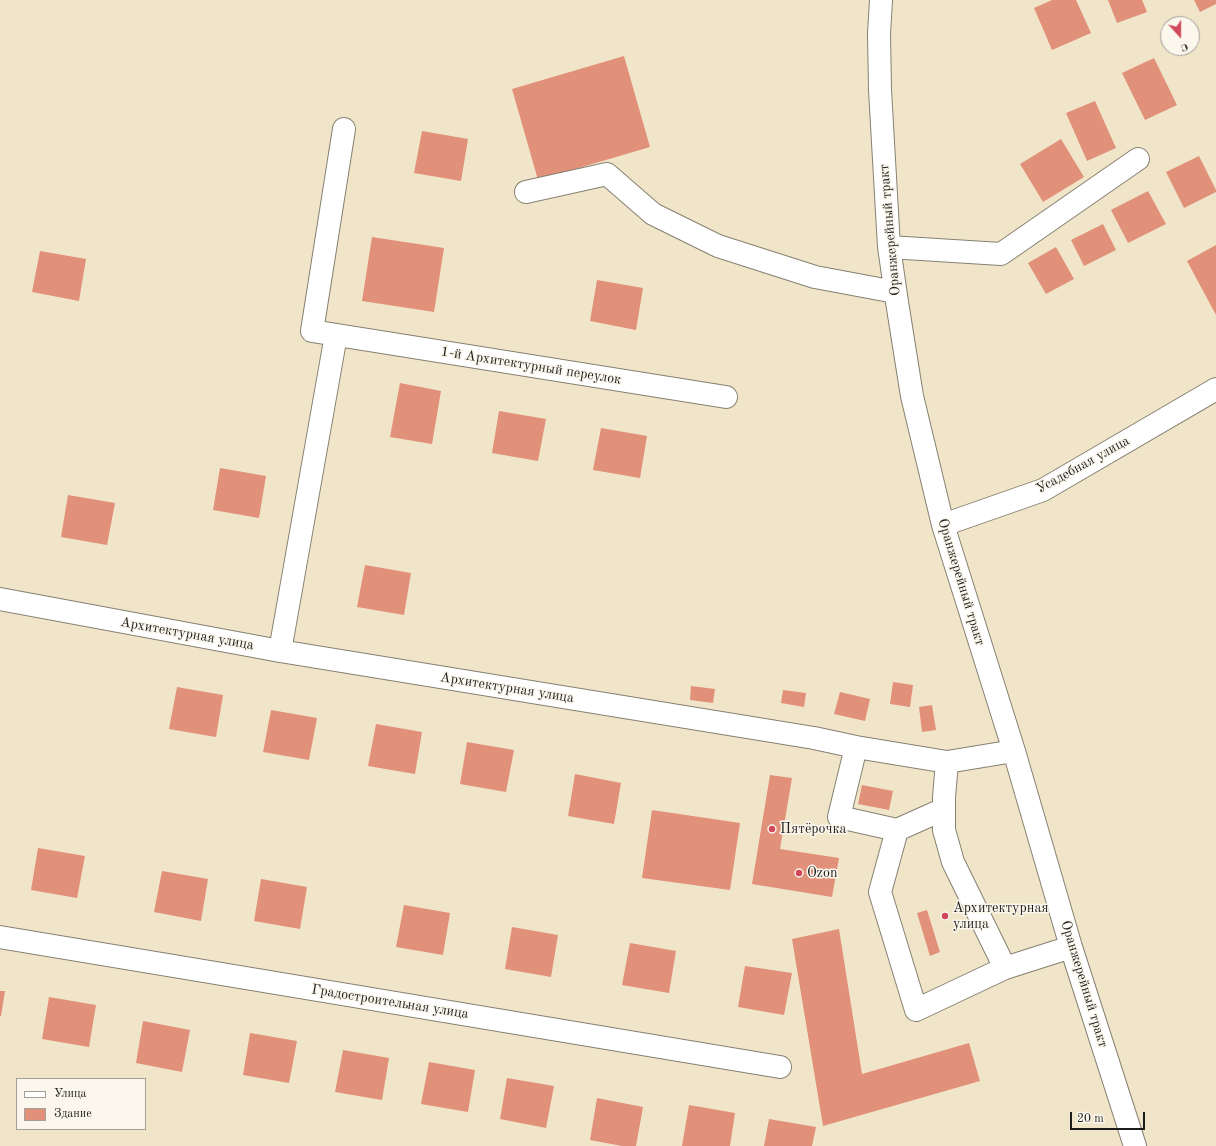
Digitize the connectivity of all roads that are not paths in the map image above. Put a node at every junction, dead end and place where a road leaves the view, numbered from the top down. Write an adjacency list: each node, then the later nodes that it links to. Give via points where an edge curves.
1 (881, 0): 5 (street, Оранжерейный тракт, via 880,90)
2 (344, 129): 7 (street, 1-й Архитектурный переулок, via 312,330)
3 (1138, 159): 5 (street, via 1001,254)
4 (526, 192): 6 (street, via 608,174 653,214 718,246 815,277)
5 (889, 247): 6 (street, Оранжерейный тракт)
6 (895, 292): 10 (street, Оранжерейный тракт, via 912,396)
7 (336, 335): 9 (street, 1-й Архитектурный переулок); 12 (street)
8 (1216, 389): 10 (street, Усадебная улица, via 1043,490)
9 (726, 397)
10 (943, 525): 14 (street, Оранжерейный тракт)
11 (0, 599): 12 (street, Архитектурная улица)
12 (280, 651): 13 (street, Архитектурная улица)
13 (856, 747): 15 (street, Архитектурная улица); 17 (street, via 839,817)
14 (1014, 751): 15 (street, Архитектурная улица); 19 (street, Оранжерейный тракт)
15 (947, 762): 16 (street)
16 (944, 809): 17 (street); 20 (street, via 944,830 953,862)
17 (897, 830): 20 (street, via 880,892 916,1010)
18 (0, 937): 21 (street, Градостроительная улица)
19 (1071, 947): 20 (street); 22 (street, Оранжерейный тракт)
20 (1005, 968)
21 (780, 1067)
22 (1135, 1146)

